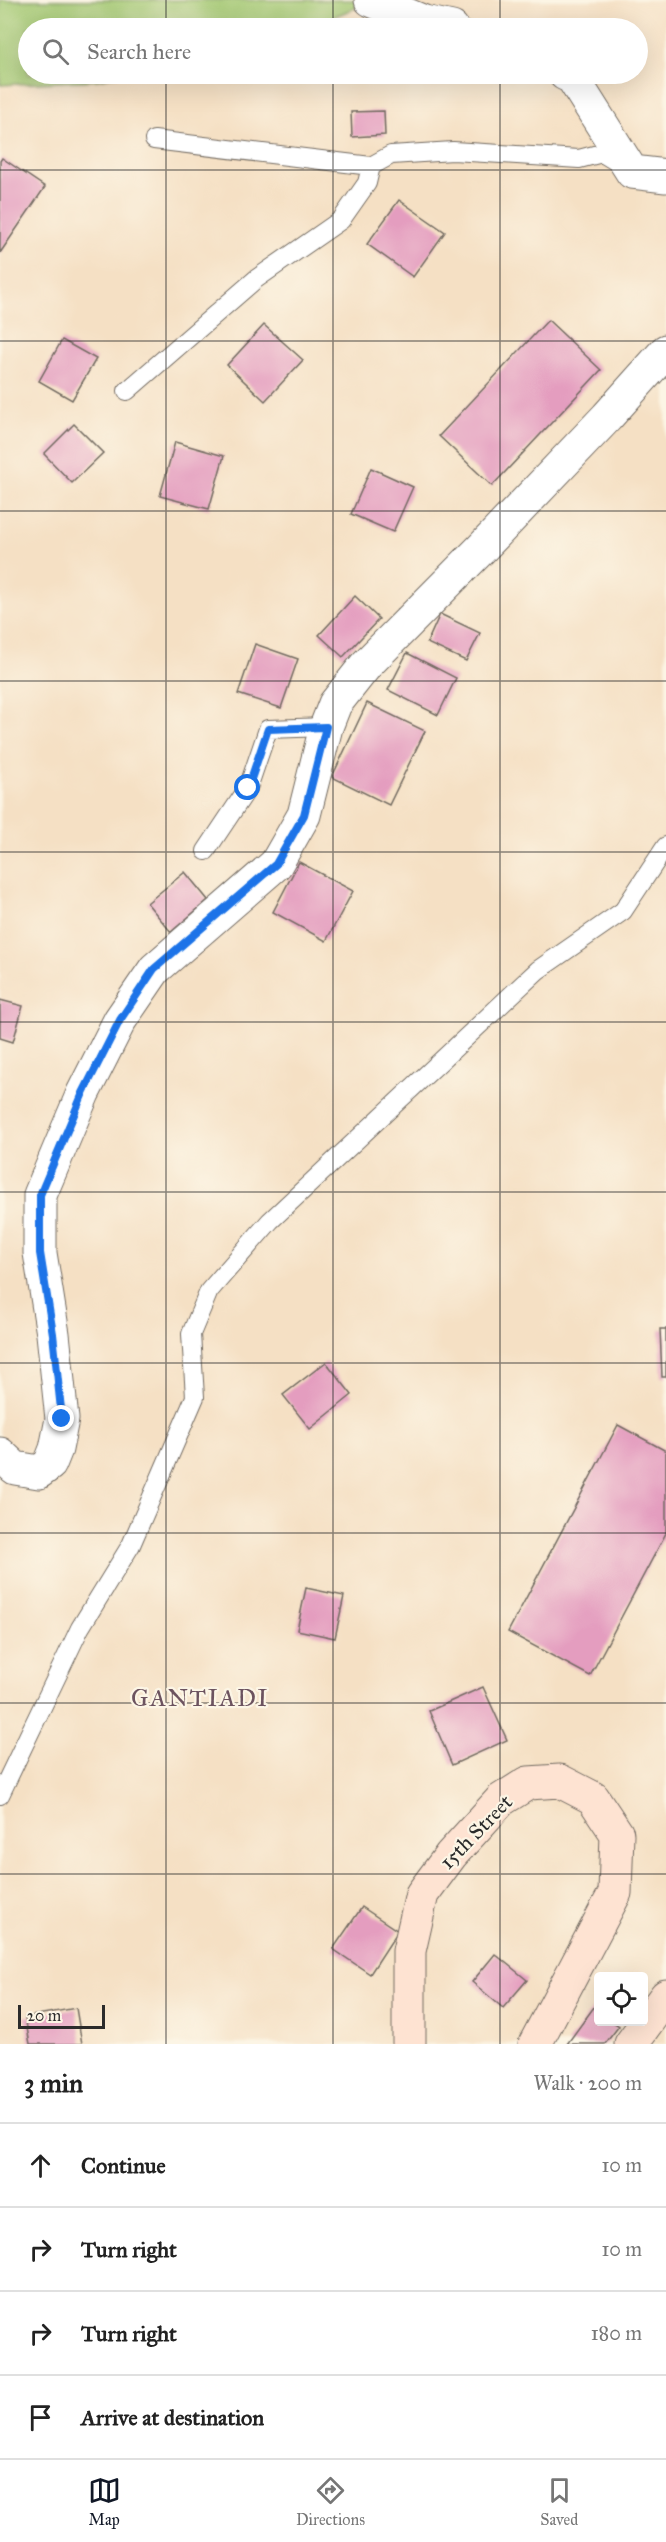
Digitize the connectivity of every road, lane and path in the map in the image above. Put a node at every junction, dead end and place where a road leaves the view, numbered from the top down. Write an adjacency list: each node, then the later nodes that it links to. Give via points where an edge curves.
1 (371, 0): 2 (street)
2 (414, 18)
3 (576, 84): 6 (street)
4 (154, 140): 5 (lane)
5 (371, 166): 6 (lane, via 391,154 453,151 579,159 602,153); 9 (lane, via 367,183 341,220 256,279)
6 (632, 172): 7 (street)
7 (666, 176)
8 (666, 351): 10 (street, via 608,417 366,665 335,704)
9 (127, 391)
10 (326, 727): 12 (lane, via 268,729 248,788); 13 (street, via 304,815 276,864 154,969 120,1020 83,1093 40,1195 40,1253 62,1419 56,1449 51,1464 39,1472 15,1468)
11 (666, 846): 14 (lane, via 623,911 538,970 270,1221 209,1291 191,1334 195,1397 131,1545 80,1628)
12 (206, 851)
13 (0, 1454)
14 (0, 1795)
15 (666, 1996): 18 (street)
16 (409, 2044): 17 (street, 15th Street, via 409,1951 422,1894 501,1800 528,1783 560,1781 593,1798 616,1834 615,1893)
17 (535, 2044)
18 (631, 2044)

